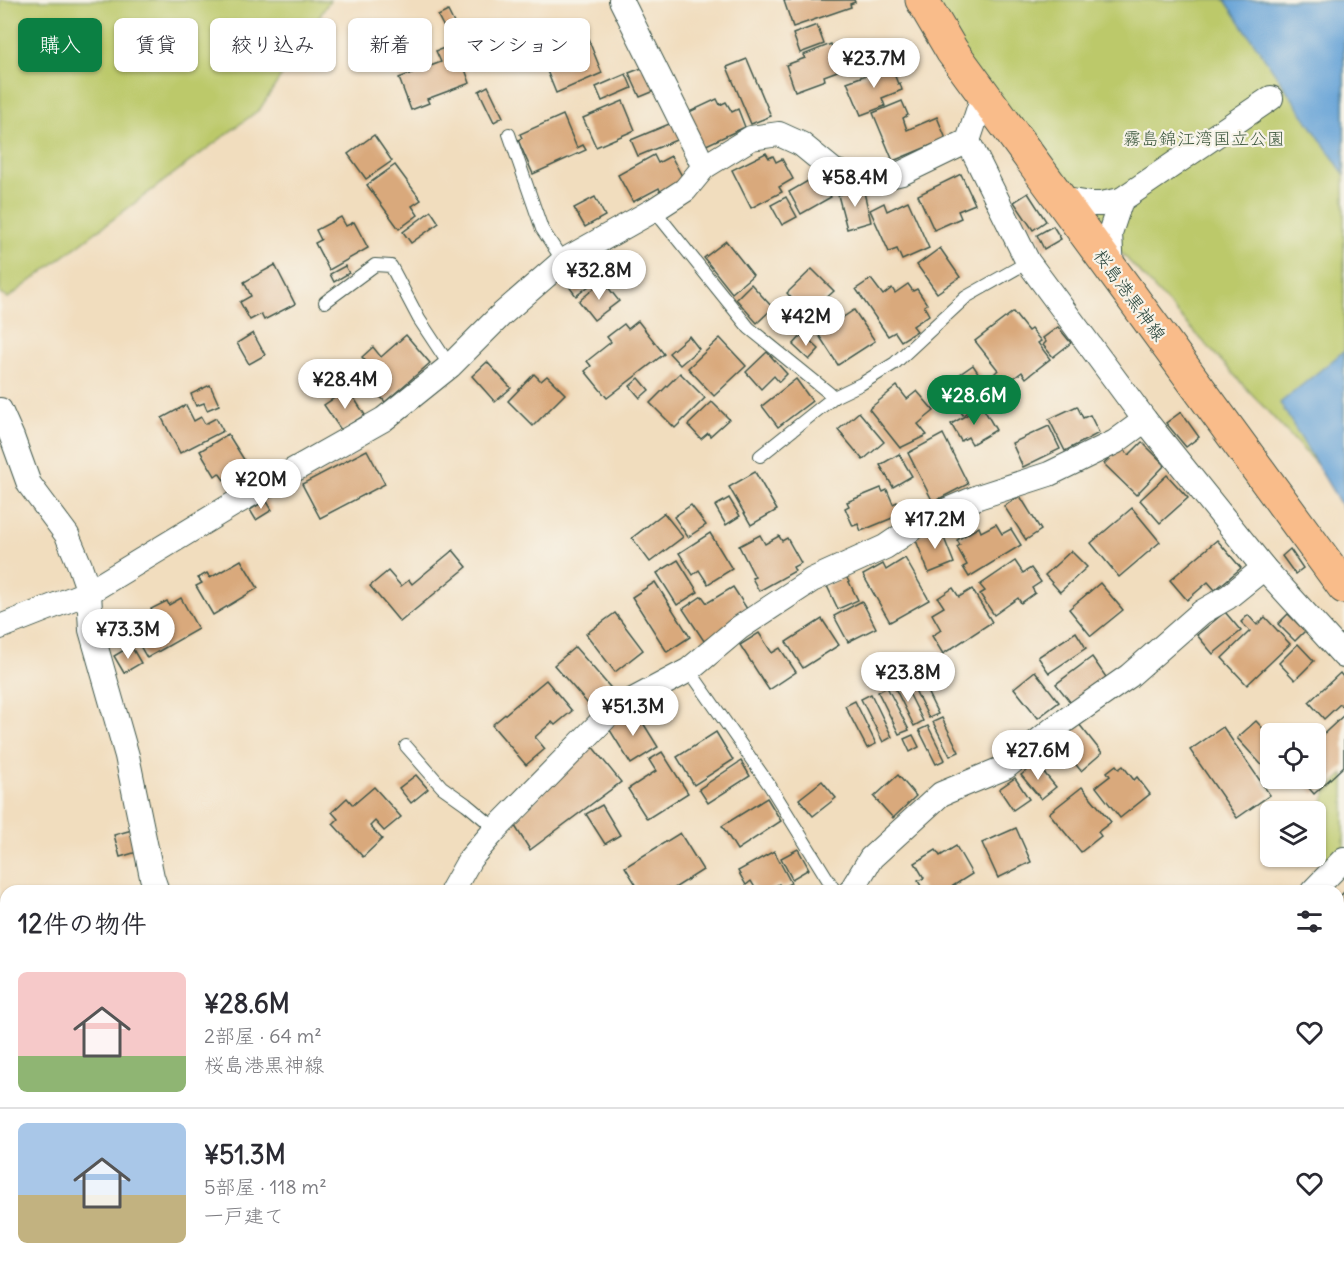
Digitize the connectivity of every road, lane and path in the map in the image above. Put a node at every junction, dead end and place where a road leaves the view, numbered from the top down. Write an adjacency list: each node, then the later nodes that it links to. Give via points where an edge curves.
1 (621, 0): 7 (street)
2 (922, 0): 3 (main road, 桜島港黒神線, via 952,51)
3 (984, 93): 6 (street); 8 (main road, 桜島港黒神線)
4 (1271, 98): 9 (street)
5 (509, 134): 11 (lane, via 542,229)
6 (968, 141): 7 (street, via 902,173 876,179 859,179 834,171 801,144 779,134 751,138); 12 (street)
7 (704, 167): 10 (street, via 685,190)
8 (1060, 199): 9 (street, via 1090,204); 13 (main road, 桜島港黒神線)
9 (1120, 200): 13 (street, via 1110,234)
10 (654, 210): 11 (street); 16 (lane, via 749,328)
11 (563, 261): 15 (street)
12 (1028, 262): 16 (lane, via 966,297 895,363); 18 (street)
13 (1112, 270): 21 (main road, 桜島港黒神線)
14 (325, 302): 15 (lane, via 375,265 391,266)
15 (450, 366): 22 (street, via 384,419)
16 (834, 397): 19 (lane)
17 (0, 410): 22 (street, via 29,484 67,535)
18 (1145, 420): 20 (street); 25 (street, via 1115,442 1068,465 928,518 885,547 812,580 739,628)
19 (760, 456)
20 (1264, 568): 24 (street); 32 (street, via 1202,612 1129,676 1006,767 941,794 871,858)
21 (1344, 587)
22 (89, 592): 23 (street); 29 (street, via 91,630 128,756)
23 (0, 627)
24 (1344, 657)
25 (689, 670): 27 (street, via 612,711); 31 (lane, via 770,786)
26 (406, 746): 27 (lane, via 442,788)
27 (496, 829): 30 (street, via 470,859)
28 (1344, 859): 33 (street)
29 (155, 885)
30 (455, 885)
31 (831, 885)
32 (855, 885)
33 (1319, 885)

